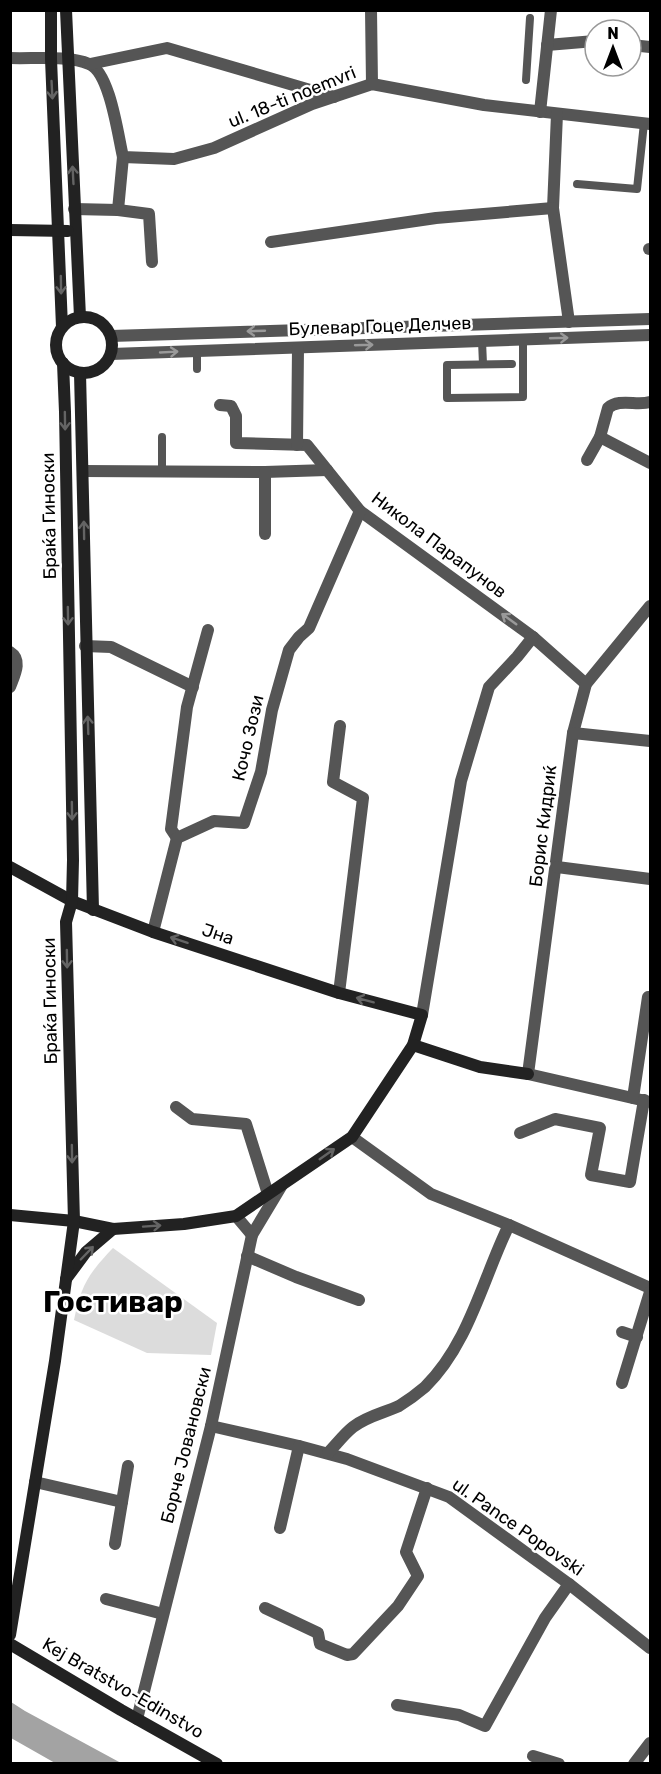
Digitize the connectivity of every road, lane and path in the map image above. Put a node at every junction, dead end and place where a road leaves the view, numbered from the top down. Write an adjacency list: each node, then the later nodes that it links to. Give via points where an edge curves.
1 (51, 10): 10 (street, Браќа Гиноски)
2 (66, 10): 11 (street)
3 (371, 10): 14 (street)
4 (551, 10): 8 (street)
5 (530, 18): 7 (lane)
6 (583, 42): 8 (street)
7 (529, 44): 8 (lane); 13 (lane)
8 (547, 45): 16 (street)
9 (10, 58): 10 (street)
10 (51, 60): 11 (street); 25 (street, Браќа Гиноски, one-way to 25)
11 (68, 60): 12 (street); 22 (street, one-way to 11)
12 (90, 64): 15 (street, via 167,48); 19 (street, via 101,75 108,94)
13 (526, 80)
14 (372, 84): 15 (street, ul. 18-ti noemvri); 16 (street, ul. 18-ti noemvri)
15 (334, 97): 19 (street, ul. 18-ti noemvri, via 214,148 174,159)
16 (540, 112): 17 (street, ul. 18-ti noemvri)
17 (557, 114): 18 (street, ul. 18-ti noemvri); 21 (street)
18 (647, 123): 20 (lane, via 637,189)
19 (123, 157): 23 (street)
20 (577, 184)
21 (553, 208): 27 (street, via 436,218); 31 (street)
22 (74, 209): 23 (street); 26 (street)
23 (118, 210): 28 (street, via 149,214)
24 (10, 230): 25 (street)
25 (60, 231): 26 (street); 32 (street, Браќа Гиноски, one-way to 32)
26 (75, 232): 29 (street)
27 (271, 242)
28 (152, 262)
29 (80, 317): 32 (street); 34 (street, via 99,321)
30 (651, 319): 31 (street, Булевар Гоце Делчев)
31 (569, 321): 34 (street, Булевар Гоце Делчев, one-way to 34)
32 (62, 327): 40 (street, Браќа Гиноски, via 56,345)
33 (651, 335): 35 (street, Булевар Гоце Делчев, one-way to 33)
34 (111, 336): 39 (street)
35 (523, 339): 36 (street, Булевар Гоце Делчев); 41 (lane, via 523,397 447,398 447,365)
36 (482, 341): 37 (street, Булевар Гоце Делчев, one-way to 36); 41 (lane)
37 (298, 348): 38 (street, Булевар Гоце Делчев); 49 (street)
38 (197, 350): 39 (street, Булевар Гоце Делчев, one-way to 38); 43 (lane)
39 (111, 354): 44 (street, via 99,369)
40 (63, 363): 44 (street); 73 (street, Браќа Гиноски, one-way to 73)
41 (483, 364): 42 (lane)
42 (512, 364)
43 (197, 369)
44 (80, 373): 53 (street, Браќа Гиноски)
45 (651, 402): 48 (street, via 612,404)
46 (220, 405): 49 (street, via 231,406 236,416 236,443)
47 (162, 437): 54 (lane)
48 (600, 437): 50 (street); 51 (street)
49 (297, 445): 52 (street, Никола Парапунов, via 308,446)
50 (587, 460)
51 (651, 464)
52 (327, 470): 55 (street); 56 (street, Никола Парапунов)
53 (83, 471): 54 (street); 61 (street, Браќа Гиноски, one-way to 53)
54 (162, 471): 55 (street)
55 (265, 472): 57 (street)
56 (360, 511): 60 (street, Никола Парапунов, one-way to 56); 69 (street, Кочо Зози, via 309,628 289,651 272,710 261,772 244,823 214,821)
57 (265, 534)
58 (651, 606): 63 (street, Борис Кидриќ)
59 (208, 630): 65 (street)
60 (532, 637): 63 (street, Никола Парапунов); 78 (street, via 489,687 461,781)
61 (85, 646): 65 (street, via 111,647); 74 (street, Браќа Гиноски, one-way to 61)
62 (10, 652): 64 (street, via 17,660)
63 (585, 684): 67 (street, Борис Кидриќ)
64 (10, 687)
65 (193, 687): 69 (street, via 171,830)
66 (340, 726): 76 (street, via 333,782 363,798)
67 (573, 733): 68 (street); 71 (street, Борис Кидриќ)
68 (651, 741)
69 (177, 838): 75 (street)
70 (10, 867): 73 (street, Јна)
71 (557, 867): 72 (street); 81 (street, Борис Кидриќ)
72 (651, 879)
73 (72, 901): 74 (street, Јна); 90 (street, Браќа Гиноски, one-way to 90, via 66,922)
74 (93, 910): 75 (street, Јна)
75 (153, 932): 76 (street, Јна, one-way to 75)
76 (339, 993): 78 (street, Јна, one-way to 76)
77 (648, 997): 79 (street)
78 (422, 1015): 80 (street)
79 (647, 1036): 82 (street)
80 (413, 1045): 81 (street, via 480,1067); 85 (street)
81 (528, 1074): 82 (street)
82 (643, 1100): 84 (street, via 630,1182 591,1175 600,1128 555,1119)
83 (176, 1107): 87 (street, via 192,1119 246,1124)
84 (520, 1133)
85 (352, 1137): 86 (street, one-way to 85); 91 (street, via 431,1194)
86 (282, 1185): 87 (street); 93 (street, Борче Јовановски)
87 (268, 1194): 89 (street)
88 (10, 1215): 90 (street)
89 (236, 1216): 92 (street, one-way to 89); 93 (street)
90 (74, 1221): 92 (street); 95 (street, Браќа Гиноски)
91 (509, 1225): 96 (street); 103 (street, via 476,1307 443,1366 399,1406 354,1426)
92 (113, 1229): 95 (street, one-way to 92, via 86,1252)
93 (252, 1235): 94 (street, Борче Јовановски)
94 (247, 1256): 97 (street); 101 (street, Борче Јовановски)
95 (65, 1280): 105 (street, Браќа Гиноски)
96 (651, 1290): 99 (street)
97 (359, 1300)
98 (622, 1332): 99 (street)
99 (637, 1337): 100 (street)
100 (622, 1383)
101 (211, 1426): 102 (street, ul. Pance Popovski); 113 (street, Борче Јовановски)
102 (299, 1446): 103 (street, ul. Pance Popovski); 108 (street)
103 (328, 1453): 106 (street, ul. Pance Popovski)
104 (128, 1466): 107 (street)
105 (35, 1482): 107 (street); 114 (street, Браќа Гиноски)
106 (426, 1488): 110 (street, ul. Pance Popovski, via 449,1497); 112 (street, via 406,1552 418,1576 398,1606 353,1654 320,1644 318,1633)
107 (122, 1502): 109 (street)
108 (280, 1528)
109 (115, 1544)
110 (569, 1584): 116 (street, ul. Pance Popovski); 117 (street, via 544,1617 485,1726 459,1716)
111 (106, 1599): 113 (street)
112 (265, 1608)
113 (163, 1614): 118 (street, Борче Јовановски)
114 (10, 1635)
115 (10, 1644): 118 (street, Kej Bratstvo-Edinstvo)
116 (651, 1648)
117 (397, 1705)
118 (137, 1719): 121 (street, Kej Bratstvo-Edinstvo)
119 (651, 1743): 123 (street)
120 (533, 1756): 122 (street)
121 (217, 1764)
122 (559, 1764)
123 (634, 1764)

